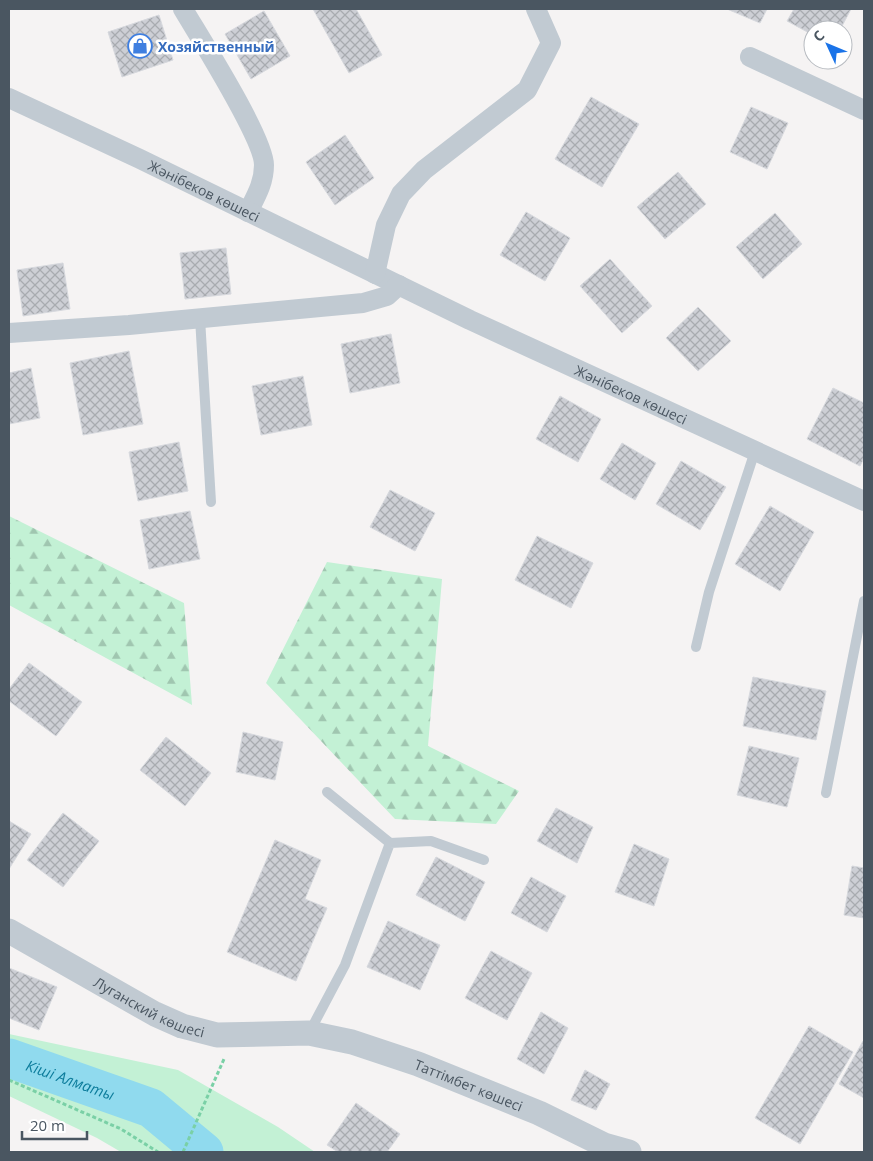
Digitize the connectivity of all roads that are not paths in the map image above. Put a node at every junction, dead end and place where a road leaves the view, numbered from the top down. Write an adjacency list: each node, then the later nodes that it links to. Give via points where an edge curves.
1 (183, 9): 6 (street, via 254,135 264,163 263,182)
2 (536, 9): 7 (street, via 551,43 527,90 424,170 401,194 386,224)
3 (750, 57): 5 (street)
4 (9, 98): 6 (street, Жәнібеков көшесі)
5 (864, 110)
6 (248, 212): 7 (street, Жәнібеков көшесі)
7 (375, 274): 8 (street, Жәнібеков көшесі)
8 (399, 285): 9 (street, via 387,296 363,303); 11 (street, Жәнібеков көшесі)
9 (200, 318): 10 (street); 13 (lane)
10 (9, 333)
11 (755, 451): 12 (street, Жәнібеков көшесі); 15 (lane, via 709,592)
12 (864, 501)
13 (211, 502)
14 (864, 601): 17 (lane)
15 (696, 647)
16 (328, 792): 18 (lane)
17 (826, 793)
18 (390, 843): 19 (lane, via 431,841); 21 (lane, via 345,965)
19 (484, 860)
20 (9, 931): 21 (street, Луганский көшесі, via 182,1026 217,1035)
21 (306, 1034): 22 (street, Таттімбет көшесі, via 352,1042 418,1064)
22 (629, 1152)

